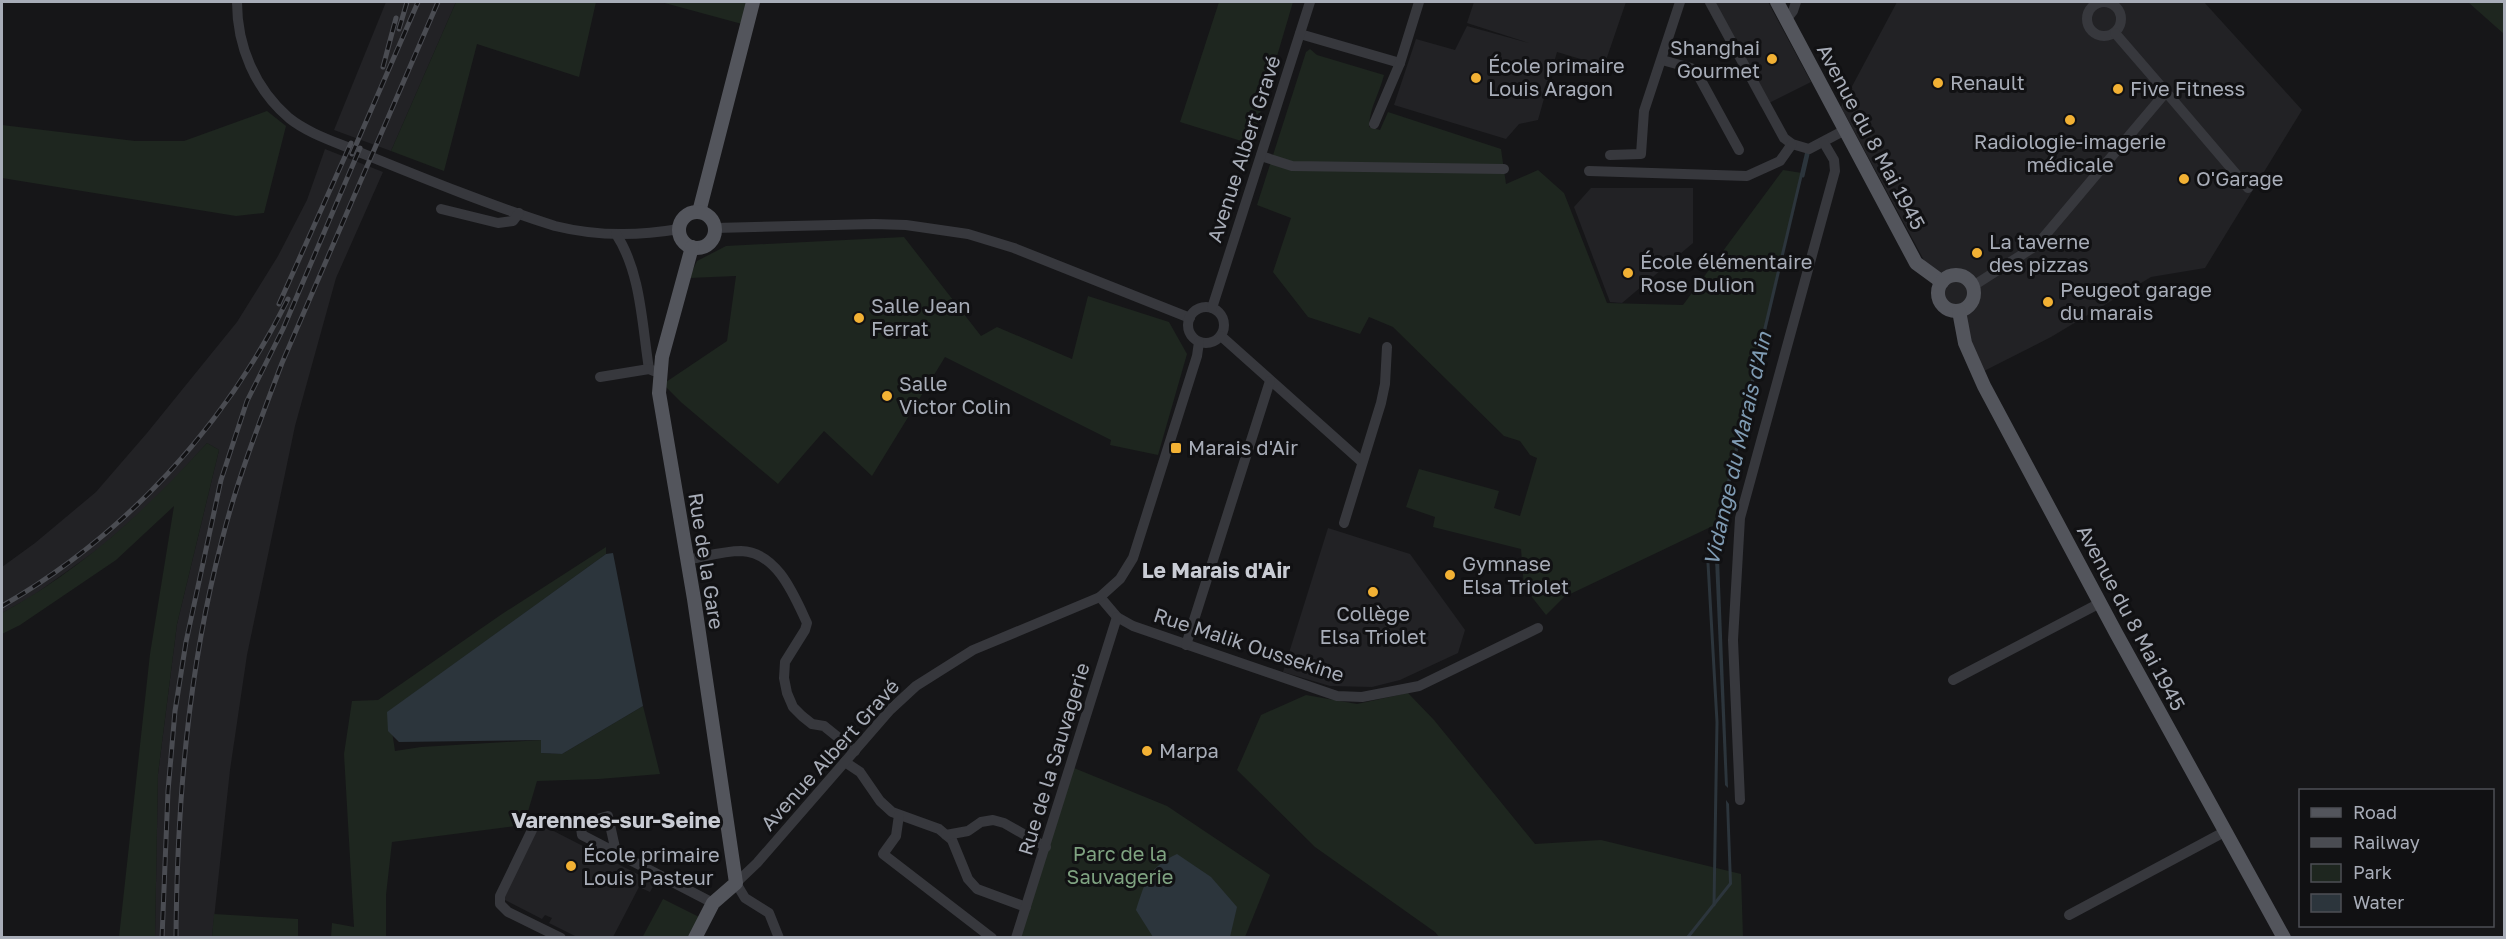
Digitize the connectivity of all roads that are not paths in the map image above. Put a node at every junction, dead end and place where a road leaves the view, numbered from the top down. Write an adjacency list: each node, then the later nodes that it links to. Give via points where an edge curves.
1 (237, 2): 27 (street, via 241,43 256,78 289,118 316,134)
2 (753, 2): 26 (main road)
3 (1310, 2): 11 (street, Avenue Albert Gravé)
4 (1419, 2): 13 (street)
5 (1680, 2): 12 (street)
6 (1710, 2): 18 (street, via 1784,138)
7 (1776, 2): 9 (main road, Avenue du 8 Mai 1945)
8 (1796, 2): 9 (street)
9 (1786, 20): 16 (main road, Avenue du 8 Mai 1945)
10 (2115, 33): 14 (street)
11 (1300, 34): 13 (street); 21 (street, Avenue Albert Gravé)
12 (1662, 60): 19 (street, via 1691,68 1698,75); 20 (street, via 1644,111 1641,154)
13 (1400, 63): 15 (street)
14 (2166, 92): 24 (street); 33 (street, via 2037,245)
15 (1374, 124)
16 (1845, 130): 17 (street); 32 (main road, Avenue du 8 Mai 1945, via 1916,262)
17 (1824, 143): 18 (street, via 1809,149); 54 (street, via 1834,160 1835,171 1740,518 1733,640)
18 (1792, 144): 23 (street, via 1780,161 1747,176)
19 (1739, 150)
20 (1610, 155)
21 (1261, 156): 22 (street, via 1292,166); 34 (street, Avenue Albert Gravé)
22 (1504, 169)
23 (1589, 171)
24 (2248, 188)
25 (441, 209): 27 (street, via 498,223 513,221)
26 (699, 212): 28 (main road, via 712,220); 29 (main road, via 688,215)
27 (519, 213): 30 (street, via 572,230)
28 (715, 228): 31 (main road, via 705,246); 36 (street, via 874,224 968,234 1014,248)
29 (679, 229): 30 (street); 31 (main road, via 682,240)
30 (616, 234): 40 (street, via 633,271)
31 (692, 247): 40 (main road, Rue de la Gare, via 662,357)
32 (1942, 282): 33 (main road, via 1956,275); 35 (main road, via 1940,302 1948,310)
33 (1973, 286): 35 (main road, via 1972,302)
34 (1212, 308): 36 (street, via 1202,308); 37 (street, via 1224,320)
35 (1959, 311): 47 (main road, Avenue du 8 Mai 1945, via 1972,364)
36 (1190, 318): 38 (street, via 1191,334)
37 (1221, 336): 38 (street, via 1211,343); 42 (street)
38 (1199, 342): 46 (street, Avenue Albert Gravé, via 1133,558 1120,579)
39 (1387, 347): 43 (street, via 1385,384)
40 (654, 371): 41 (street); 45 (main road, Rue de la Gare)
41 (600, 377)
42 (1270, 381): 43 (street); 50 (street)
43 (1362, 462): 44 (street)
44 (1344, 523)
45 (686, 560): 52 (street, via 742,551 774,566 807,622 785,662 784,678 793,707); 61 (main road, Rue de la Gare)
46 (1100, 597): 48 (street); 52 (street, Avenue Albert Gravé, via 973,651 935,672 890,710)
47 (2100, 603): 51 (street); 57 (main road, Avenue du 8 Mai 1945)
48 (1117, 617): 50 (street, Rue Malik Oussekine); 59 (street, Rue de la Sauvagerie)
49 (1538, 628): 50 (street, Rue Malik Oussekine, via 1419,686 1362,697 1337,696)
50 (1186, 645)
51 (1953, 680)
52 (855, 751): 53 (street, Avenue Albert Gravé)
53 (845, 762): 55 (street, via 860,772 880,801); 61 (street, Avenue Albert Gravé)
54 (1740, 800)
55 (899, 815): 58 (street); 68 (street, via 896,836 883,854)
56 (532, 830): 65 (street, via 500,896 500,904 508,912)
57 (2226, 831): 64 (street); 70 (main road, Avenue du 8 Mai 1945)
58 (946, 835): 59 (street, via 993,820); 63 (street, via 977,889)
59 (1046, 847): 63 (street, Rue de la Sauvagerie)
60 (615, 852): 62 (street)
61 (736, 883): 62 (main road); 67 (street, via 745,898 769,914)
62 (713, 903): 66 (main road)
63 (1026, 907): 69 (street, Rue de la Sauvagerie)
64 (2069, 915)
65 (561, 938)
66 (694, 938)
67 (779, 938)
68 (992, 938)
69 (1016, 938)
70 (2283, 938)

